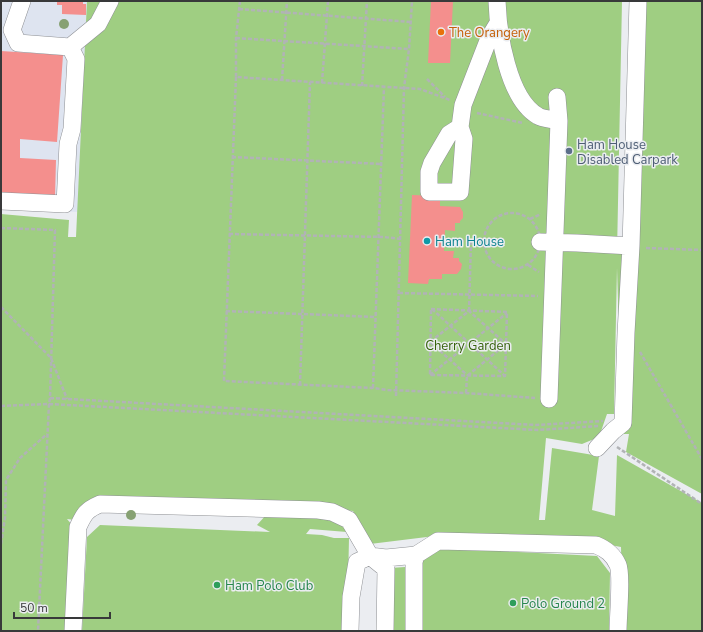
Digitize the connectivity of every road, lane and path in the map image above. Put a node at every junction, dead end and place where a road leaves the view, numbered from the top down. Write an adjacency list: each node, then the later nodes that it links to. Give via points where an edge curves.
1 (22, 1): 16 (lane)
2 (110, 1): 21 (lane, via 98,24)
3 (240, 1): 10 (path)
4 (287, 1): 11 (path)
5 (328, 1): 12 (path)
6 (367, 1): 13 (path)
7 (412, 1): 14 (path)
8 (497, 1): 15 (lane)
9 (638, 1): 50 (lane)
10 (239, 9): 11 (path); 17 (path)
11 (286, 12): 12 (path); 18 (path)
12 (327, 16): 13 (path); 19 (path)
13 (366, 19): 14 (path); 20 (path)
14 (411, 22): 22 (path)
15 (498, 23): 33 (lane, via 489,38); 34 (lane, via 508,70 524,105 539,117)
16 (6, 33): 21 (lane, via 18,42)
17 (236, 38): 18 (path); 23 (path)
18 (284, 41): 19 (path); 25 (path)
19 (325, 44): 20 (path); 27 (path)
20 (364, 46): 22 (path); 28 (path)
21 (70, 47): 40 (lane, via 76,59 65,204)
22 (409, 49): 30 (path)
23 (236, 77): 25 (path); 37 (path)
24 (427, 79): 32 (path)
25 (282, 80): 26 (path)
26 (310, 82): 27 (path); 38 (path)
27 (322, 83): 28 (path)
28 (362, 86): 29 (path)
29 (384, 87): 30 (path); 39 (path)
30 (404, 88): 32 (path, via 420,89); 45 (path)
31 (557, 97): 34 (lane)
32 (447, 99): 33 (path)
33 (463, 107): 35 (path); 36 (lane)
34 (559, 121): 49 (lane)
35 (528, 124)
36 (460, 127)
37 (232, 157): 38 (path); 42 (path)
38 (307, 161): 39 (path); 43 (path)
39 (382, 164): 44 (path)
40 (1, 200)
41 (1, 228): 68 (path, via 55,230)
42 (229, 234): 43 (path); 57 (path)
43 (305, 235): 44 (path); 60 (path)
44 (379, 237): 45 (path); 61 (path)
45 (400, 239): 52 (path)
46 (448, 240): 47 (path)
47 (471, 240): 48 (path); 53 (path)
48 (483, 241): 49 (path, via 490,223 500,216 512,213 524,216 534,224); 49 (path, via 487,256 492,262 498,267 514,270 528,265)
49 (547, 242): 50 (lane); 54 (lane)
50 (631, 246): 51 (path); 85 (lane, via 623,423)
51 (702, 250)
52 (399, 293): 53 (path); 76 (path)
53 (470, 295): 54 (path); 58 (path)
54 (552, 296): 80 (lane)
55 (1, 307): 68 (path)
56 (431, 309): 58 (path); 62 (path); 64 (path)
57 (226, 311): 60 (path); 74 (path, via 224,381)
58 (470, 311): 59 (path); 62 (path); 63 (path)
59 (507, 312): 63 (path); 66 (path)
60 (302, 314): 61 (path); 74 (path)
61 (376, 317): 75 (path)
62 (450, 326): 64 (path); 65 (path)
63 (488, 328): 65 (path); 66 (path)
64 (430, 342): 69 (path); 71 (path)
65 (468, 343): 69 (path); 70 (path)
66 (506, 344): 70 (path); 73 (path)
67 (638, 349): 86 (path)
68 (51, 358): 79 (path); 81 (path)
69 (449, 359): 71 (path); 72 (path)
70 (487, 360): 72 (path); 73 (path)
71 (430, 375): 72 (path)
72 (467, 376): 73 (path); 77 (path)
73 (505, 376)
74 (300, 385): 75 (path)
75 (373, 388): 76 (path)
76 (396, 390): 77 (path); 78 (path)
77 (466, 393): 80 (path)
78 (396, 396)
79 (50, 398): 81 (path); 82 (path)
80 (549, 399)
81 (67, 400): 85 (path, via 536,425)
82 (49, 404): 83 (path); 84 (path); 85 (path, via 538,430 598,426)
83 (1, 406)
84 (47, 433): 88 (path, via 20,458 6,480); 91 (path)
85 (603, 435): 87 (path)
86 (702, 459)
87 (702, 504)
88 (1, 544)
89 (416, 555): 90 (lane, via 386,558); 95 (lane); 96 (lane, via 438,541 596,545 608,550 618,566)
90 (370, 556): 92 (lane, via 348,520 332,512 100,504 89,508 78,527); 93 (lane, via 357,562 350,597); 94 (lane, via 386,569)
91 (38, 631)
92 (73, 631)
93 (350, 631)
94 (385, 631)
95 (414, 631)
96 (618, 631)

